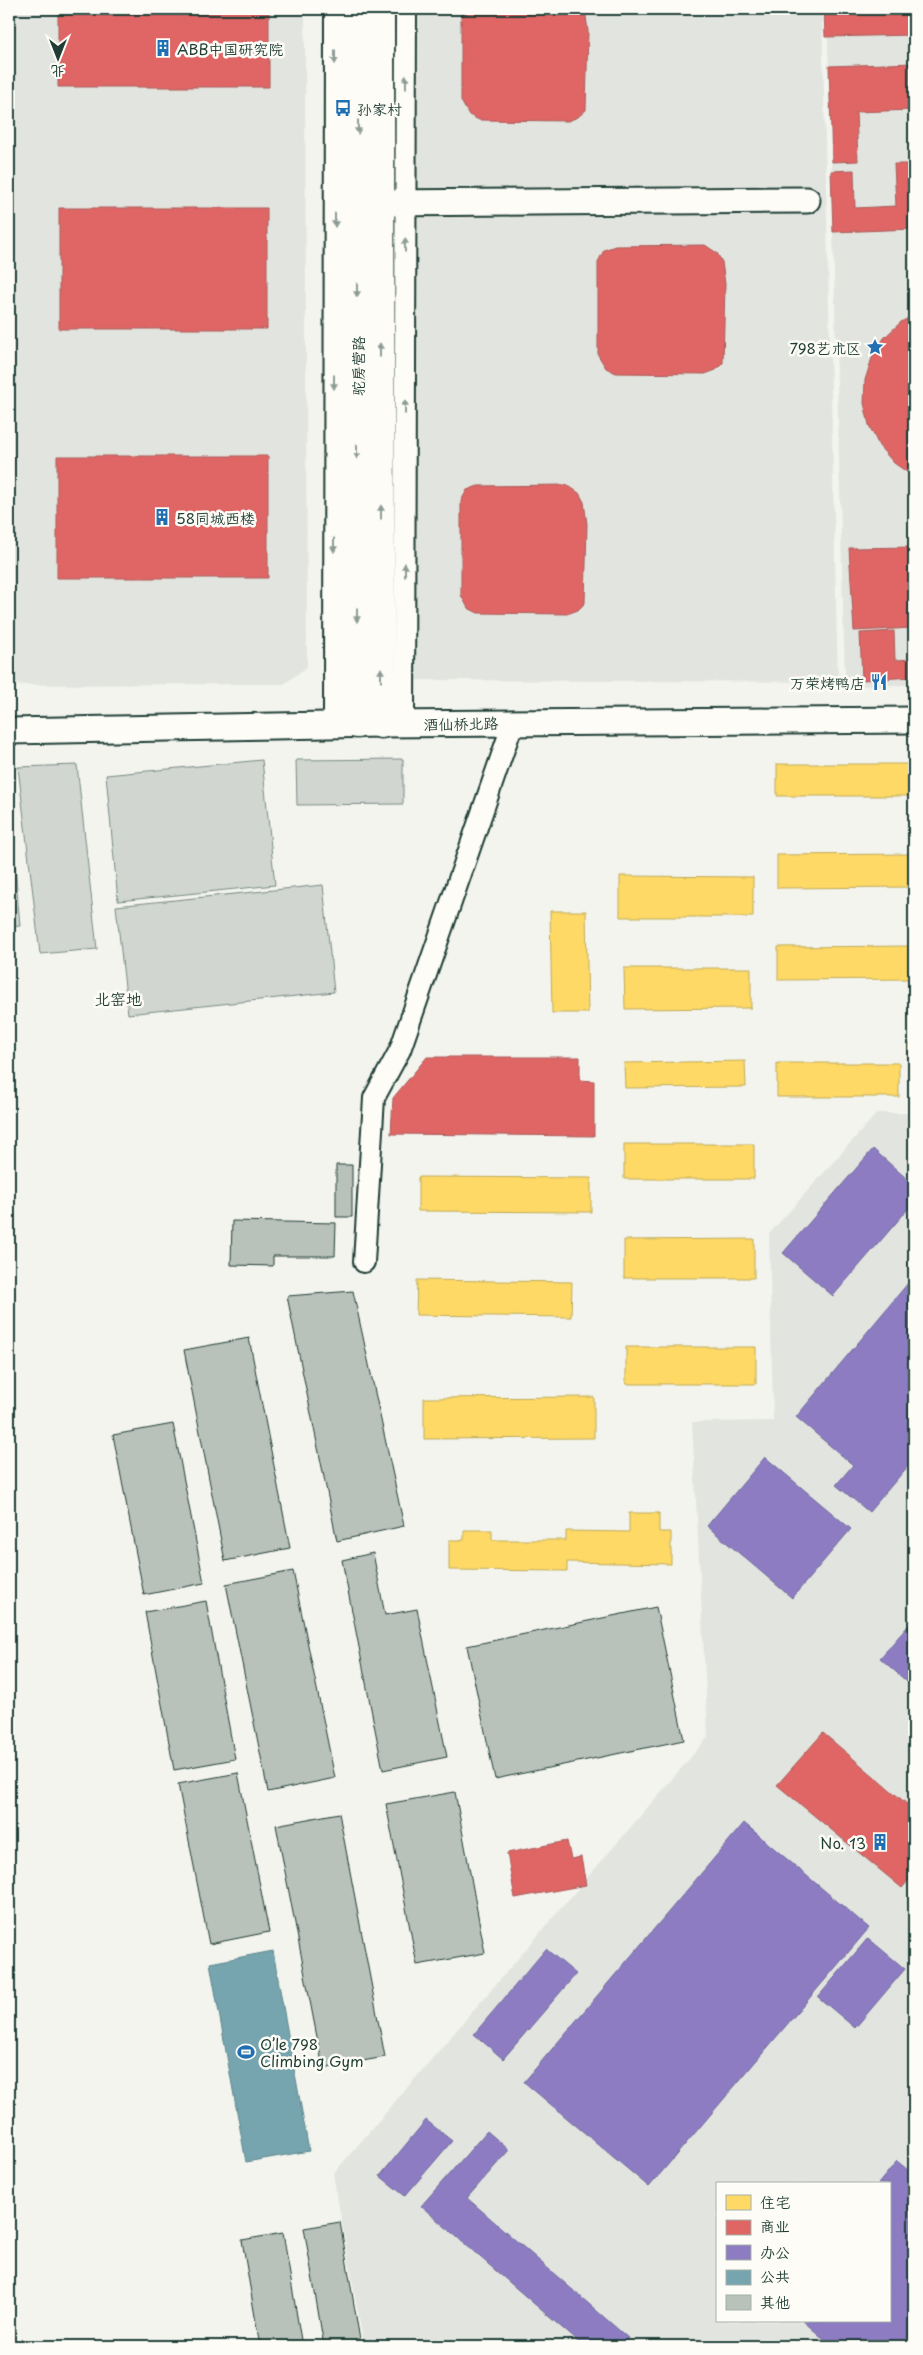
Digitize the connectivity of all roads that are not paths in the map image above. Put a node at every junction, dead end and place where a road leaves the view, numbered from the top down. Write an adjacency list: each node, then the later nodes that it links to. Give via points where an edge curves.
1 (335, 9): 9 (street, one-way to 9)
2 (358, 9): 9 (main road, 驼房营路, one-way to 9)
3 (380, 9): 6 (main road, 驼房营路)
4 (406, 9): 6 (street, one-way to 4)
5 (807, 200): 6 (street)
6 (393, 202): 9 (main road, 驼房营路, one-way to 6)
7 (914, 720): 8 (street, 酒仙桥北路)
8 (513, 723): 9 (street, 酒仙桥北路); 11 (street, via 400,1050 374,1098)
9 (369, 724): 10 (street, 酒仙桥北路)
10 (9, 731)
11 (364, 1262)

